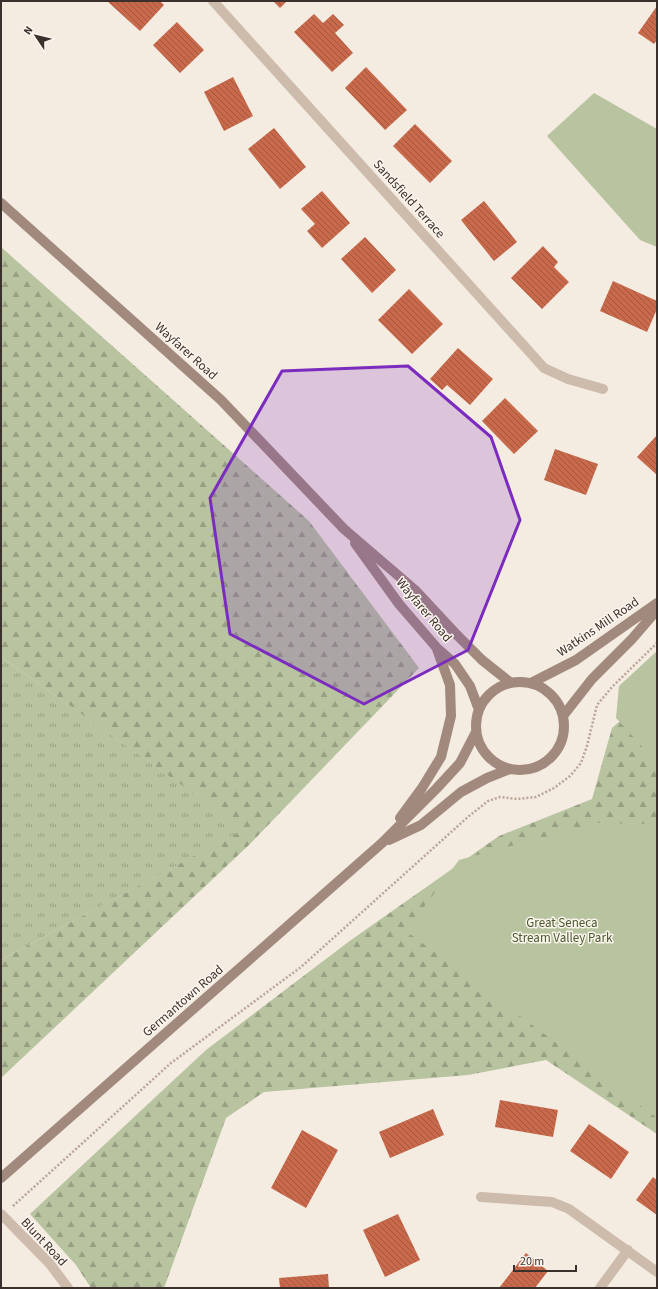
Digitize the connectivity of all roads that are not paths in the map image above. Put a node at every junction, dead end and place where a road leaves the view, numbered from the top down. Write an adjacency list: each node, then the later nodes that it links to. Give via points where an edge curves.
1 (213, 1): 3 (street, Sandsfield Terrace, via 544,368 568,379)
2 (1, 203): 4 (street, Wayfarer Road, via 221,400)
3 (603, 389)
4 (344, 529): 7 (street, Wayfarer Road, via 399,604); 8 (street, Wayfarer Road, via 414,590 482,660)
5 (657, 603): 9 (street, Watkins Mill Road, via 576,660)
6 (657, 610): 11 (street, Watkins Mill Road, via 592,679)
7 (437, 648): 10 (street, Wayfarer Road, via 455,664 470,686); 14 (street, via 450,685 452,716 441,756 422,788)
8 (511, 683): 9 (street); 10 (street, via 497,688 486,698)
9 (531, 683): 11 (street, via 552,695 559,704)
10 (479, 710): 12 (street)
11 (563, 716): 13 (street, via 564,731 560,745 552,757 540,766 525,770)
12 (476, 732): 13 (street, via 486,755 497,764); 14 (street, Germantown Road, via 460,763)
13 (510, 769): 14 (street, Germantown Road, via 486,778 461,792 421,825)
14 (382, 844): 15 (street, Germantown Road)
15 (1, 1178)
16 (481, 1197): 18 (street, via 552,1202 569,1209)
17 (1, 1214): 20 (street, Blunt Road, via 50,1264)
18 (628, 1250): 19 (street); 21 (street)
19 (657, 1272)
20 (68, 1288)
21 (600, 1288)

